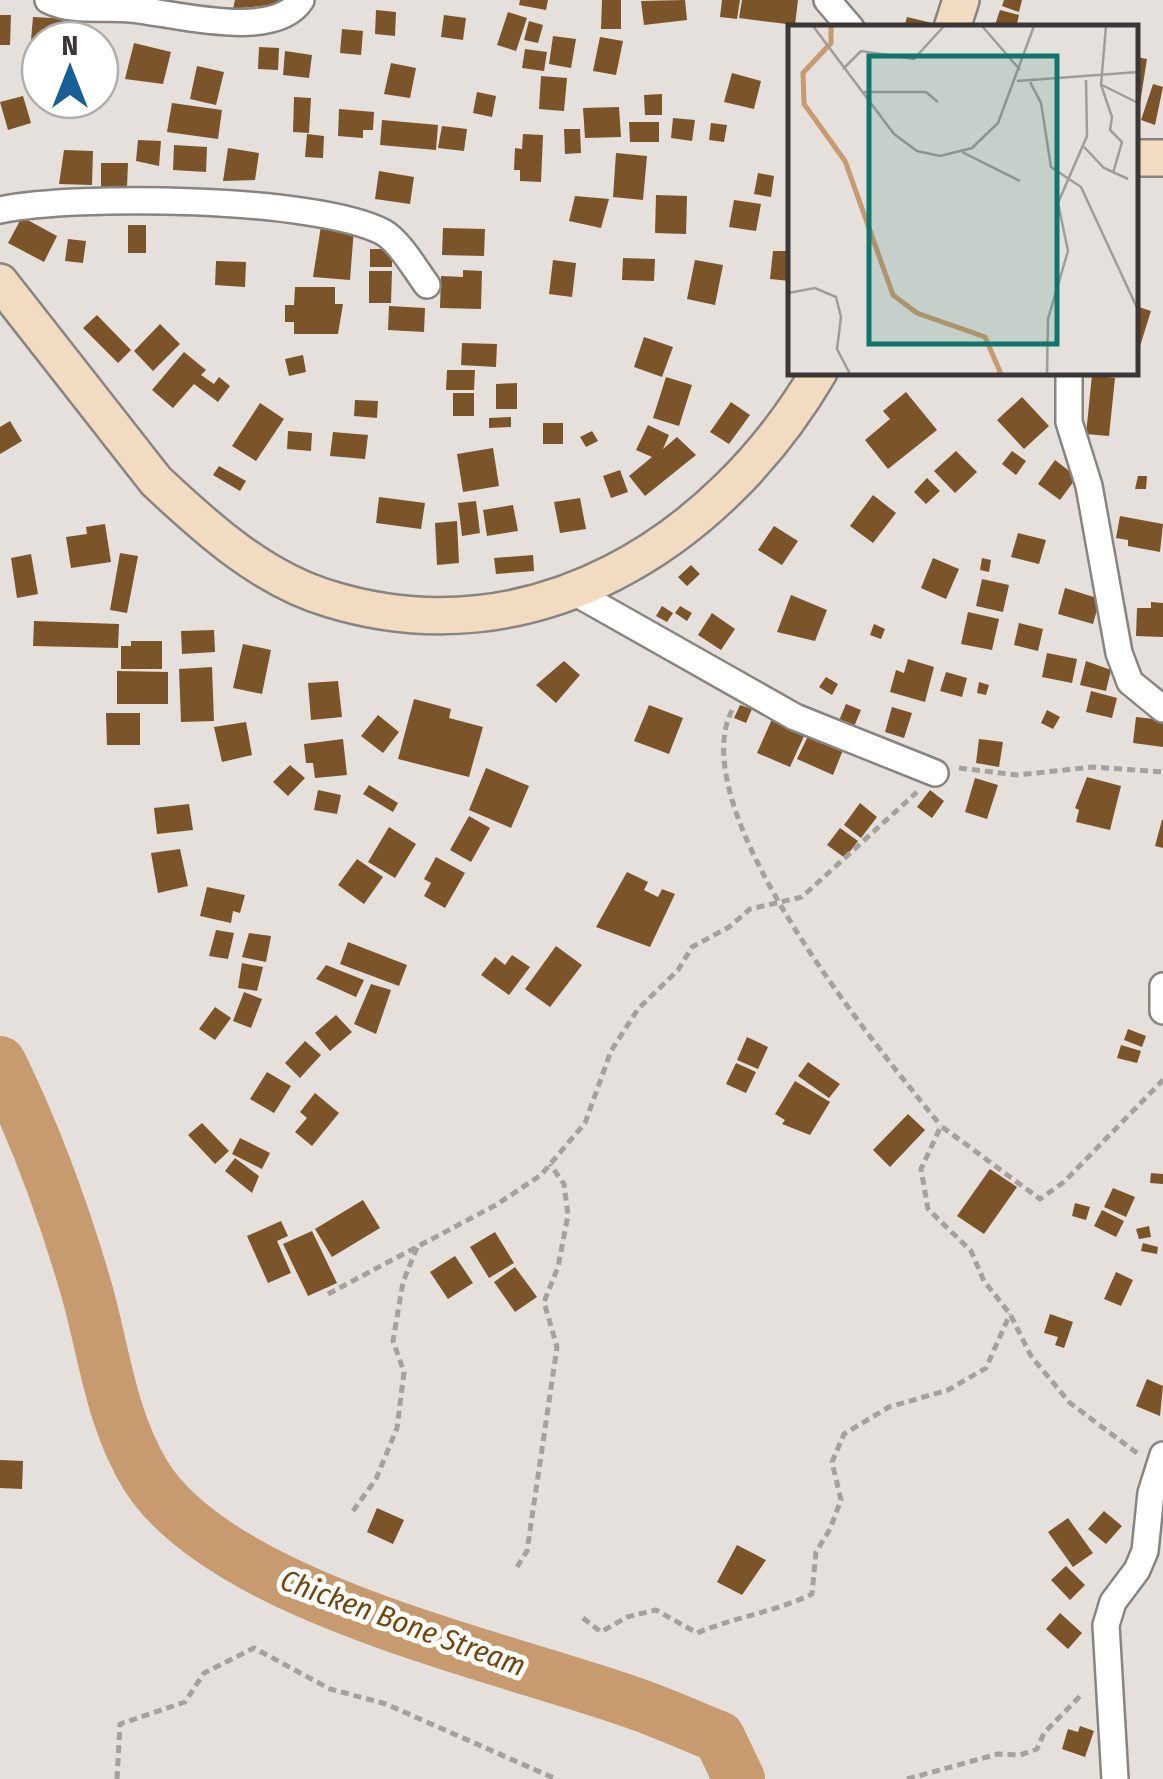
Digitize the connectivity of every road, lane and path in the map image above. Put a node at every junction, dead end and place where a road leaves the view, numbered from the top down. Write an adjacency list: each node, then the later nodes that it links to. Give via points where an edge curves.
1 (48, 0): 2 (street, via 223,22 280,17)
2 (301, 0)
3 (827, 0): 5 (street)
4 (961, 0): 6 (street)
5 (848, 25)
6 (953, 25)
7 (0, 210): 9 (street, via 55,202 225,203 354,220 387,234)
8 (0, 282): 12 (street, via 156,481 269,572 328,599 376,610 456,613)
9 (427, 285)
10 (817, 375): 12 (street, via 759,459 682,533)
11 (1069, 375): 14 (street, via 1069,422 1089,486 1119,653 1130,682)
12 (574, 592): 13 (street, via 691,654)
13 (742, 690): 16 (street); 17 (path, via 729,716 724,764 733,801)
14 (1163, 709)
15 (1163, 772): 16 (path, via 1093,767 1017,774 962,767)
16 (935, 773): 17 (path, via 816,887 802,898)
17 (779, 901): 21 (path, via 840,1000); 22 (path, via 750,909 692,947 651,994 611,1051 584,1122)
18 (1163, 986): 19 (street)
19 (1163, 1011)
20 (1163, 1080): 21 (path, via 1040,1199)
21 (941, 1126): 25 (path, via 921,1168 928,1210 971,1251)
22 (550, 1164): 23 (path, via 496,1204); 28 (path, via 568,1198 558,1268 544,1302 558,1347 527,1551)
23 (418, 1246): 24 (path); 27 (path, via 403,1282 393,1341 404,1372 397,1428)
24 (328, 1294)
25 (1010, 1314): 26 (path, via 1031,1356 1070,1403); 29 (path, via 986,1368 948,1390 889,1407 844,1434 832,1462 840,1500 816,1552 812,1594 697,1633 656,1610 600,1632)
26 (1161, 1462): 30 (street, via 1150,1494 1145,1550 1106,1624)
27 (354, 1511)
28 (517, 1567)
29 (583, 1618)
30 (1108, 1664): 33 (path, via 1037,1749); 34 (street)
31 (552, 1778): 32 (path, via 386,1704 330,1689 254,1648 204,1673 185,1702 120,1724)
32 (116, 1779)
33 (907, 1779)
34 (1115, 1779)

